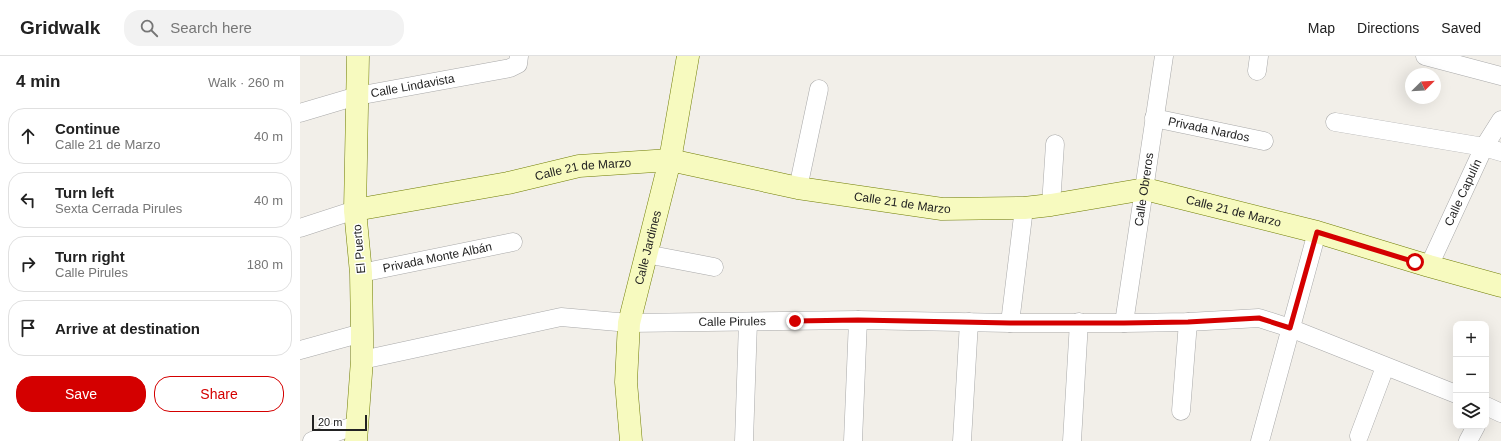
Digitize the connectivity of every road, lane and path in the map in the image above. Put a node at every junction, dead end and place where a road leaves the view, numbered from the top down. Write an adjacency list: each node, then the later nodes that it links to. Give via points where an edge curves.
1 (358, 56): 8 (street, El Puerto)
2 (519, 56): 8 (street, Calle Lindavista, via 518,64 510,68)
3 (688, 56): 16 (street, Calle Jardines)
4 (1164, 56): 10 (street, Calle Obreros)
5 (1425, 56): 6 (street)
6 (1501, 76)
7 (819, 89): 17 (street)
8 (357, 96): 9 (street, Calle Lindavista); 21 (street, El Puerto)
9 (300, 113)
10 (1154, 118): 13 (street, Privada Nardos); 18 (street, Calle Obreros)
11 (1501, 120): 15 (street, Calle Capulín)
12 (1335, 122): 15 (street)
13 (1264, 141)
14 (1055, 144): 19 (street)
15 (1493, 149): 26 (street, Calle Capulín)
16 (670, 160): 17 (street, Calle 21 de Marzo); 21 (street, Calle 21 de Marzo, via 579,166 508,183); 25 (street, Calle Jardines)
17 (798, 188): 20 (street, Calle 21 de Marzo, via 942,209)
18 (1145, 189): 19 (street, Calle 21 de Marzo); 23 (street, Calle 21 de Marzo); 37 (street, Calle Obreros)
19 (1051, 205): 20 (street, Calle 21 de Marzo)
20 (1024, 208): 36 (street)
21 (355, 210): 22 (street, Calle 21 de Marzo); 28 (street, El Puerto)
22 (300, 228)
23 (1317, 232): 26 (street, Calle 21 de Marzo); 38 (street)
24 (513, 242): 28 (street, Privada Monte Albán)
25 (646, 254): 27 (street); 35 (street, Calle Jardines)
26 (1429, 266): 29 (street, Calle 21 de Marzo)
27 (714, 267)
28 (361, 273): 39 (street, El Puerto)
29 (1501, 286)
30 (858, 320): 31 (street, Calle Pirules); 32 (street, Calle Pirules); 51 (street)
31 (748, 322): 35 (street, Calle Pirules); 50 (street)
32 (969, 322): 36 (street, Calle Pirules); 52 (street)
33 (1079, 322): 36 (street, Calle Pirules); 37 (street, Calle Pirules); 53 (street)
34 (1188, 322): 37 (street, Calle Pirules); 38 (street, Calle Pirules, via 1259,318); 44 (street)
35 (629, 323): 41 (street, Calle Pirules, via 561,317); 49 (street, Calle Jardines, via 626,382)
36 (1010, 323)
37 (1124, 323)
38 (1290, 328): 42 (street, Calle Pirules); 54 (street)
39 (362, 333): 40 (street); 41 (street, El Puerto)
40 (300, 350)
41 (362, 360): 46 (street, El Puerto)
42 (1385, 367): 43 (street, Calle Pirules); 47 (street)
43 (1453, 393)
44 (1181, 411)
45 (1474, 429): 55 (street)
46 (356, 433): 48 (street)
47 (1359, 436)
48 (312, 441)
49 (631, 441)
50 (744, 441)
51 (853, 441)
52 (962, 441)
53 (1072, 441)
54 (1260, 441)
55 (1468, 441)

